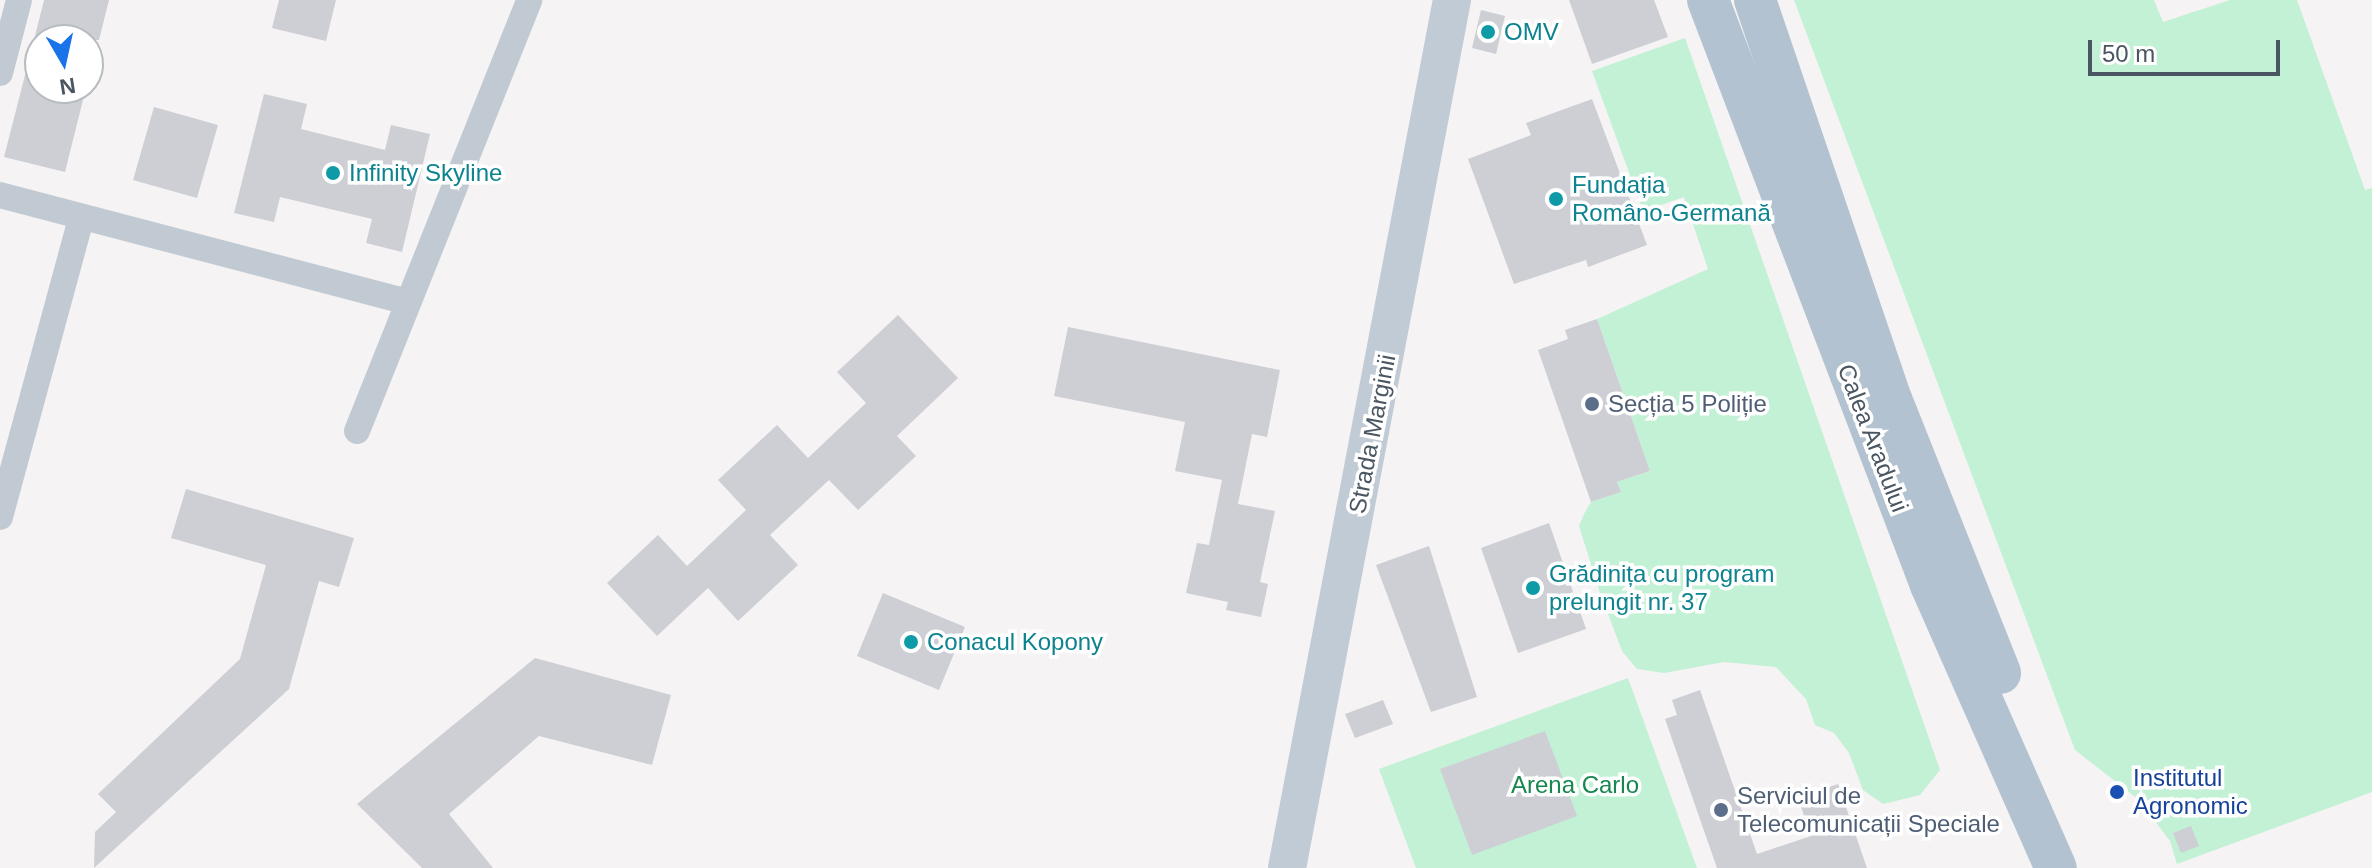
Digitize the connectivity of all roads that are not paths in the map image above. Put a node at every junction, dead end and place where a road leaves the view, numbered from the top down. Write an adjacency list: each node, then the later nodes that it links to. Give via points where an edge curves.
1 (19, 0): 6 (street)
2 (529, 0): 9 (street)
3 (1452, 0): 12 (street, Strada Marginii)
4 (1708, 0): 13 (main road, Calea Aradului, via 1915,544)
5 (1755, 0): 14 (main road, Calea Aradului, via 1891,399 1995,663)
6 (0, 73)
7 (0, 195): 8 (street)
8 (81, 218): 9 (street); 11 (street)
9 (408, 302): 10 (street)
10 (357, 431)
11 (0, 517)
12 (1287, 868)
13 (2056, 868)
14 (2086, 868)

